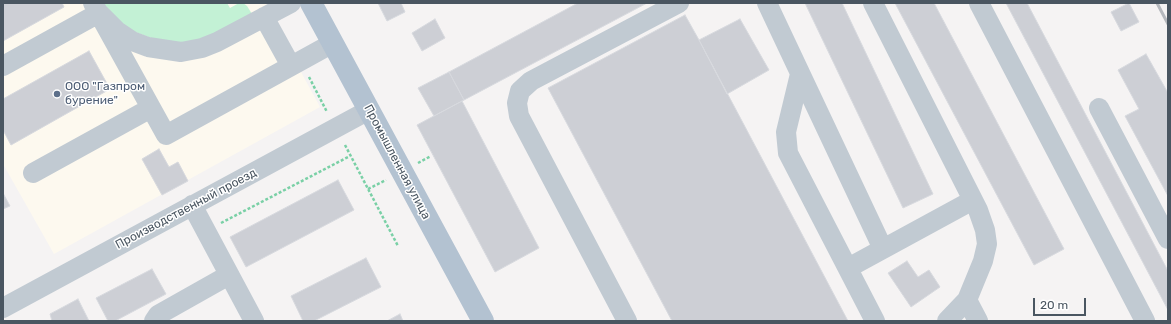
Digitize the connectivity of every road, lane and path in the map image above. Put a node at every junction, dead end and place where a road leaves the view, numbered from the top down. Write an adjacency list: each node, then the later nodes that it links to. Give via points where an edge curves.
1 (291, 3): 8 (street)
2 (311, 3): 9 (main road, Промышленная улица)
3 (679, 3): 32 (street, via 531,81 520,90 517,103 518,116)
4 (767, 3): 12 (street)
5 (873, 3): 19 (street)
6 (979, 3): 36 (street)
7 (96, 8): 8 (street, via 118,31 132,41 148,47 181,52 217,42); 11 (street); 13 (street)
8 (264, 17): 10 (street)
9 (333, 44): 10 (street); 15 (main road, Промышленная улица)
10 (296, 64): 13 (street, via 166,135); 16 (path)
11 (3, 66)
12 (800, 74): 24 (street); 25 (street, via 786,132 788,153)
13 (151, 108): 18 (street)
14 (1099, 108): 22 (street)
15 (369, 110): 16 (street, Производственный проезд); 31 (main road, Промышленная улица)
16 (336, 128): 17 (path); 20 (street, Производственный проезд)
17 (350, 156): 21 (path); 23 (path)
18 (33, 173)
19 (973, 200): 24 (street); 27 (street, via 985,230 987,244)
20 (192, 205): 21 (street); 28 (street, Производственный проезд)
21 (206, 231): 26 (street)
22 (1168, 239)
23 (398, 246)
24 (883, 249): 25 (street)
25 (848, 268): 33 (street)
26 (229, 275): 29 (street, via 158,315); 30 (street)
27 (967, 300): 34 (street); 35 (street)
28 (3, 308)
29 (154, 321)
30 (254, 321)
31 (483, 321)
32 (628, 321)
33 (875, 321)
34 (947, 321)
35 (978, 321)
36 (1145, 321)

